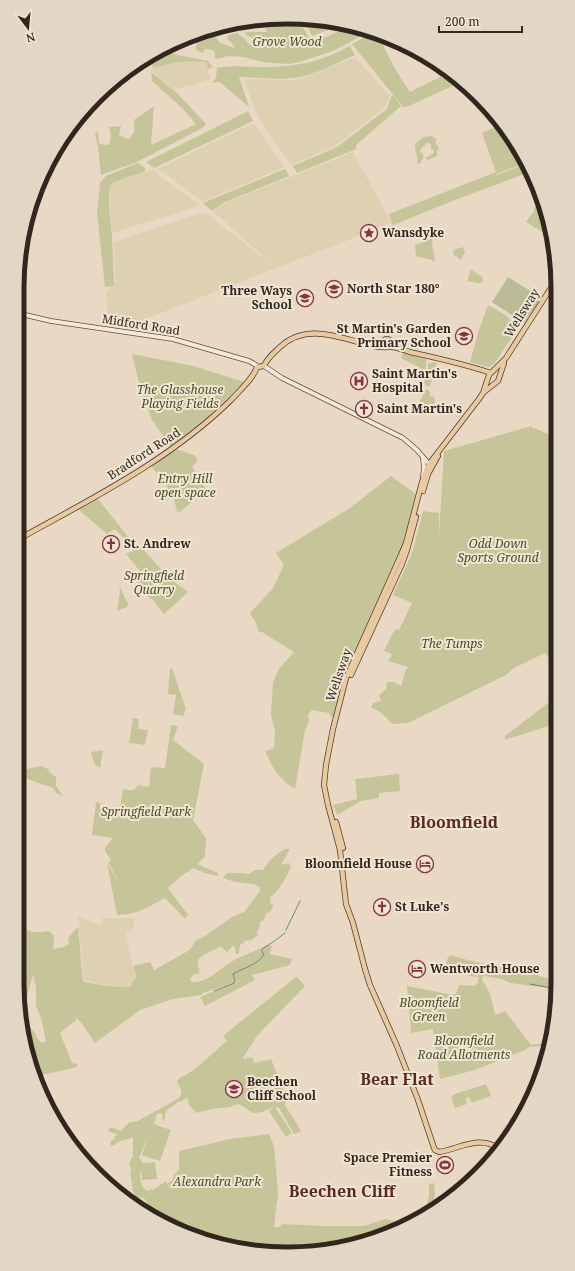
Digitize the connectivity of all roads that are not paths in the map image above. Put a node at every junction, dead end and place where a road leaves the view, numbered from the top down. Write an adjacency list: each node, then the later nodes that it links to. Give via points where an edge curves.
1 (551, 288): 8 (main road, Wellsway)
2 (24, 315): 10 (main road, Midford Road, via 173,339 249,361)
3 (384, 341): 4 (main road, via 389,339); 5 (main road); 6 (main road, via 384,346)
4 (391, 342): 6 (main road, via 391,346); 7 (main road)
5 (367, 344): 6 (main road); 9 (main road, via 318,333 305,334 283,344 268,358)
6 (388, 347): 7 (main road)
7 (405, 351): 11 (main road)
8 (506, 358): 12 (main road, Wellsway); 13 (main road, Wellsway)
9 (264, 366): 10 (main road); 17 (main road, via 282,378 398,435)
10 (258, 367): 20 (main road, Bradford Road, via 228,402 181,442 116,485)
11 (476, 369): 12 (main road); 14 (main road)
12 (492, 373): 13 (main road); 14 (main road, Wellsway)
13 (499, 376): 15 (main road, Wellsway)
14 (488, 379): 15 (main road); 16 (main road, Wellsway)
15 (495, 383): 16 (main road, Wellsway)
16 (483, 393): 18 (main road, Wellsway)
17 (422, 456): 18 (main road); 19 (main road)
18 (430, 465): 19 (main road, Wellsway); 21 (main road, Wellsway, via 407,550)
19 (422, 482): 21 (main road, Wellsway)
20 (24, 536)
21 (397, 571): 22 (main road, Wellsway, via 346,678 324,775 325,791 340,850 348,902 363,965 424,1115 435,1150 442,1152 478,1142)
22 (495, 1146)

